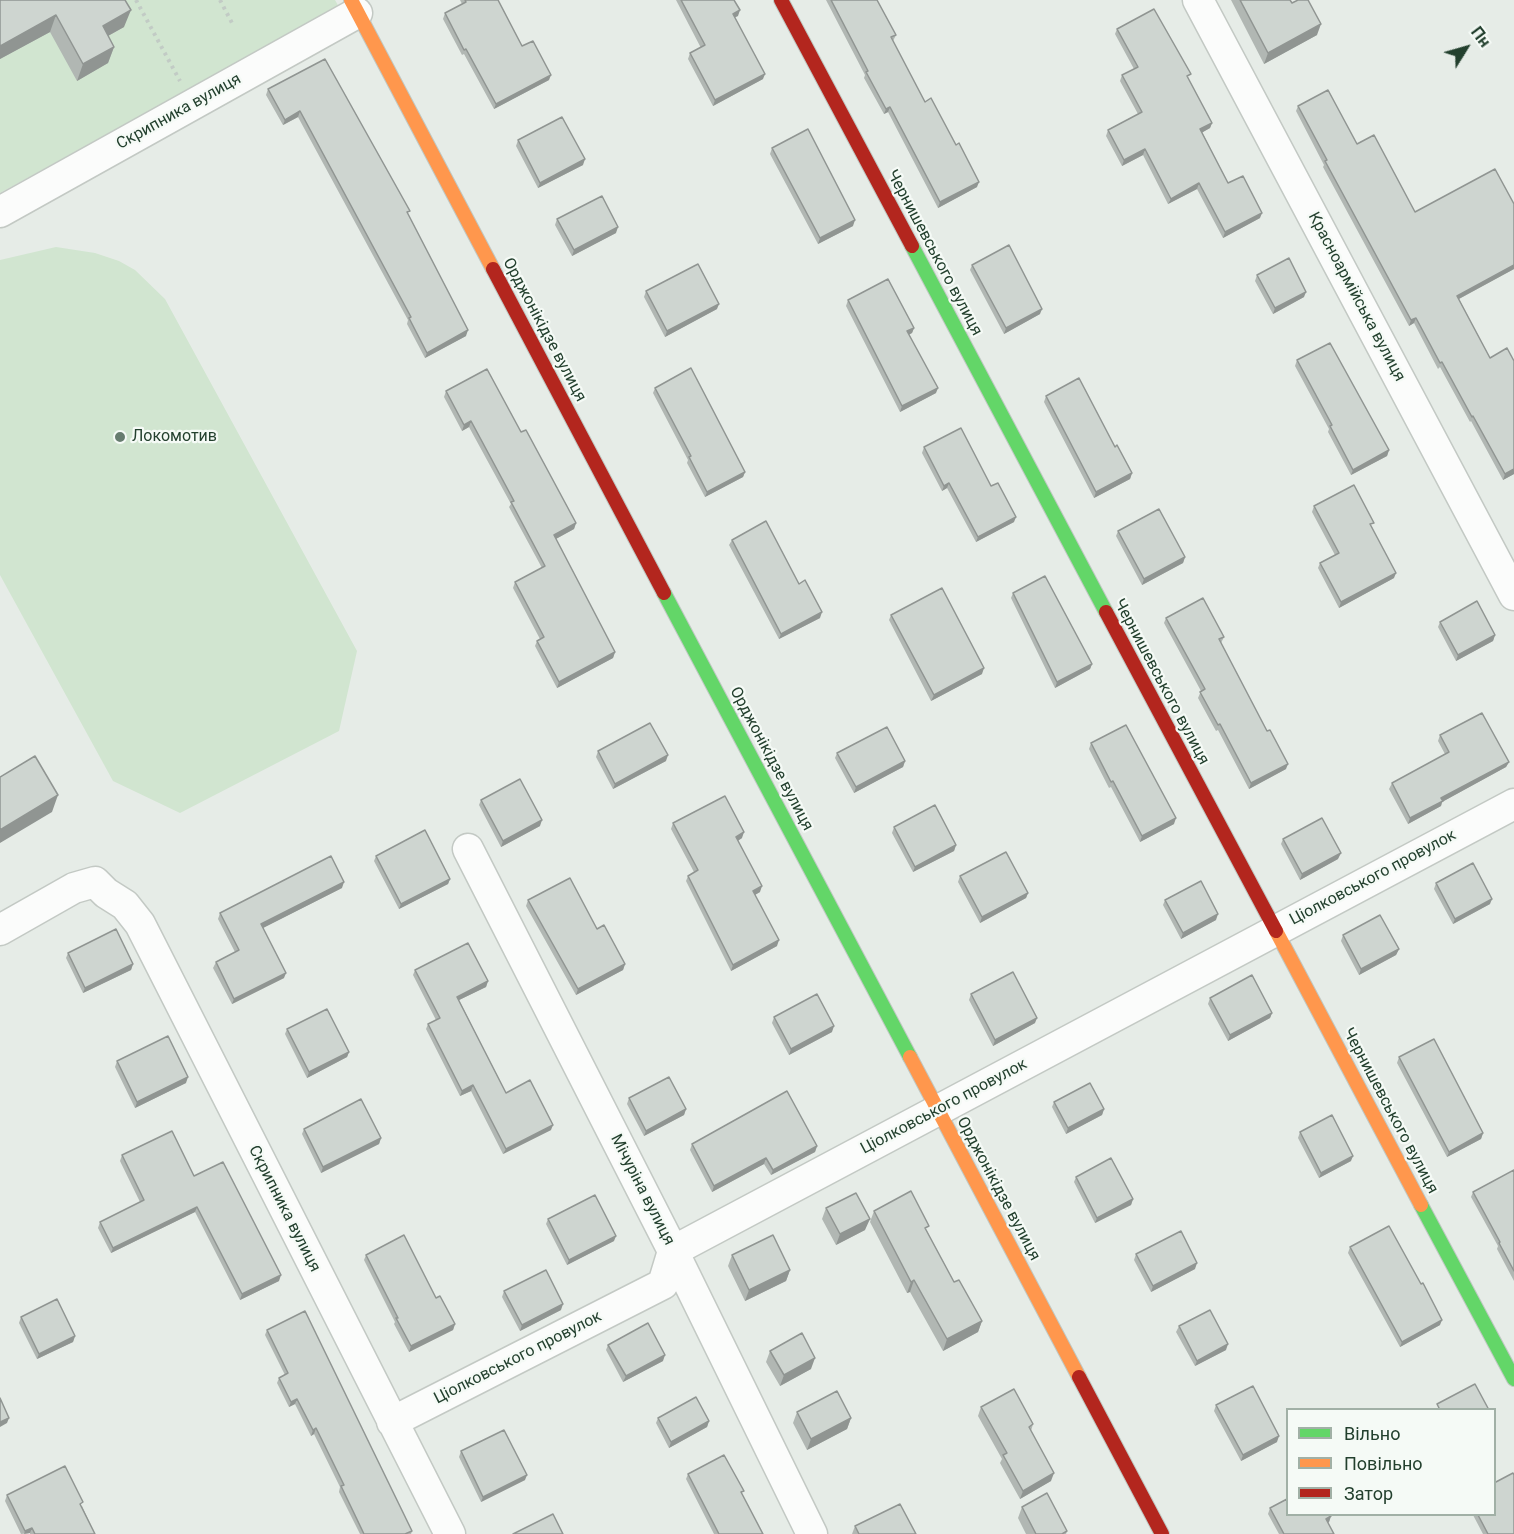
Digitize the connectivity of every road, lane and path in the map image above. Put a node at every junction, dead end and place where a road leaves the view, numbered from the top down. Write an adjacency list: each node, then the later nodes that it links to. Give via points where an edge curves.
1 (136, 0): 7 (path)
2 (220, 0): 6 (path)
3 (781, 0): 13 (main road, Чернишевського вулиця)
4 (1198, 0): 9 (street, Красноармійська вулиця)
5 (354, 7): 7 (street, Скрипника вулиця); 14 (main road, Орджонікідзе вулиця)
6 (232, 23)
7 (193, 104): 8 (street, Скрипника вулиця)
8 (0, 212)
9 (1514, 595)
10 (1514, 804): 13 (street, Ціолковського провулок)
11 (468, 849): 15 (street, Мічуріна вулиця)
12 (0, 930): 17 (street, Скрипника вулиця, via 74,888 94,882 126,905 140,924)
13 (1274, 930): 14 (street, Ціолковського провулок); 16 (main road, Чернишевського вулиця)
14 (938, 1110): 15 (street, Ціолковського провулок); 20 (main road, Орджонікідзе вулиця)
15 (673, 1251): 17 (street, Ціолковського провулок, via 663,1284); 19 (street, Мічуріна вулиця)
16 (1514, 1379)
17 (392, 1422): 18 (street, Скрипника вулиця)
18 (450, 1534)
19 (812, 1534)
20 (1162, 1534)

